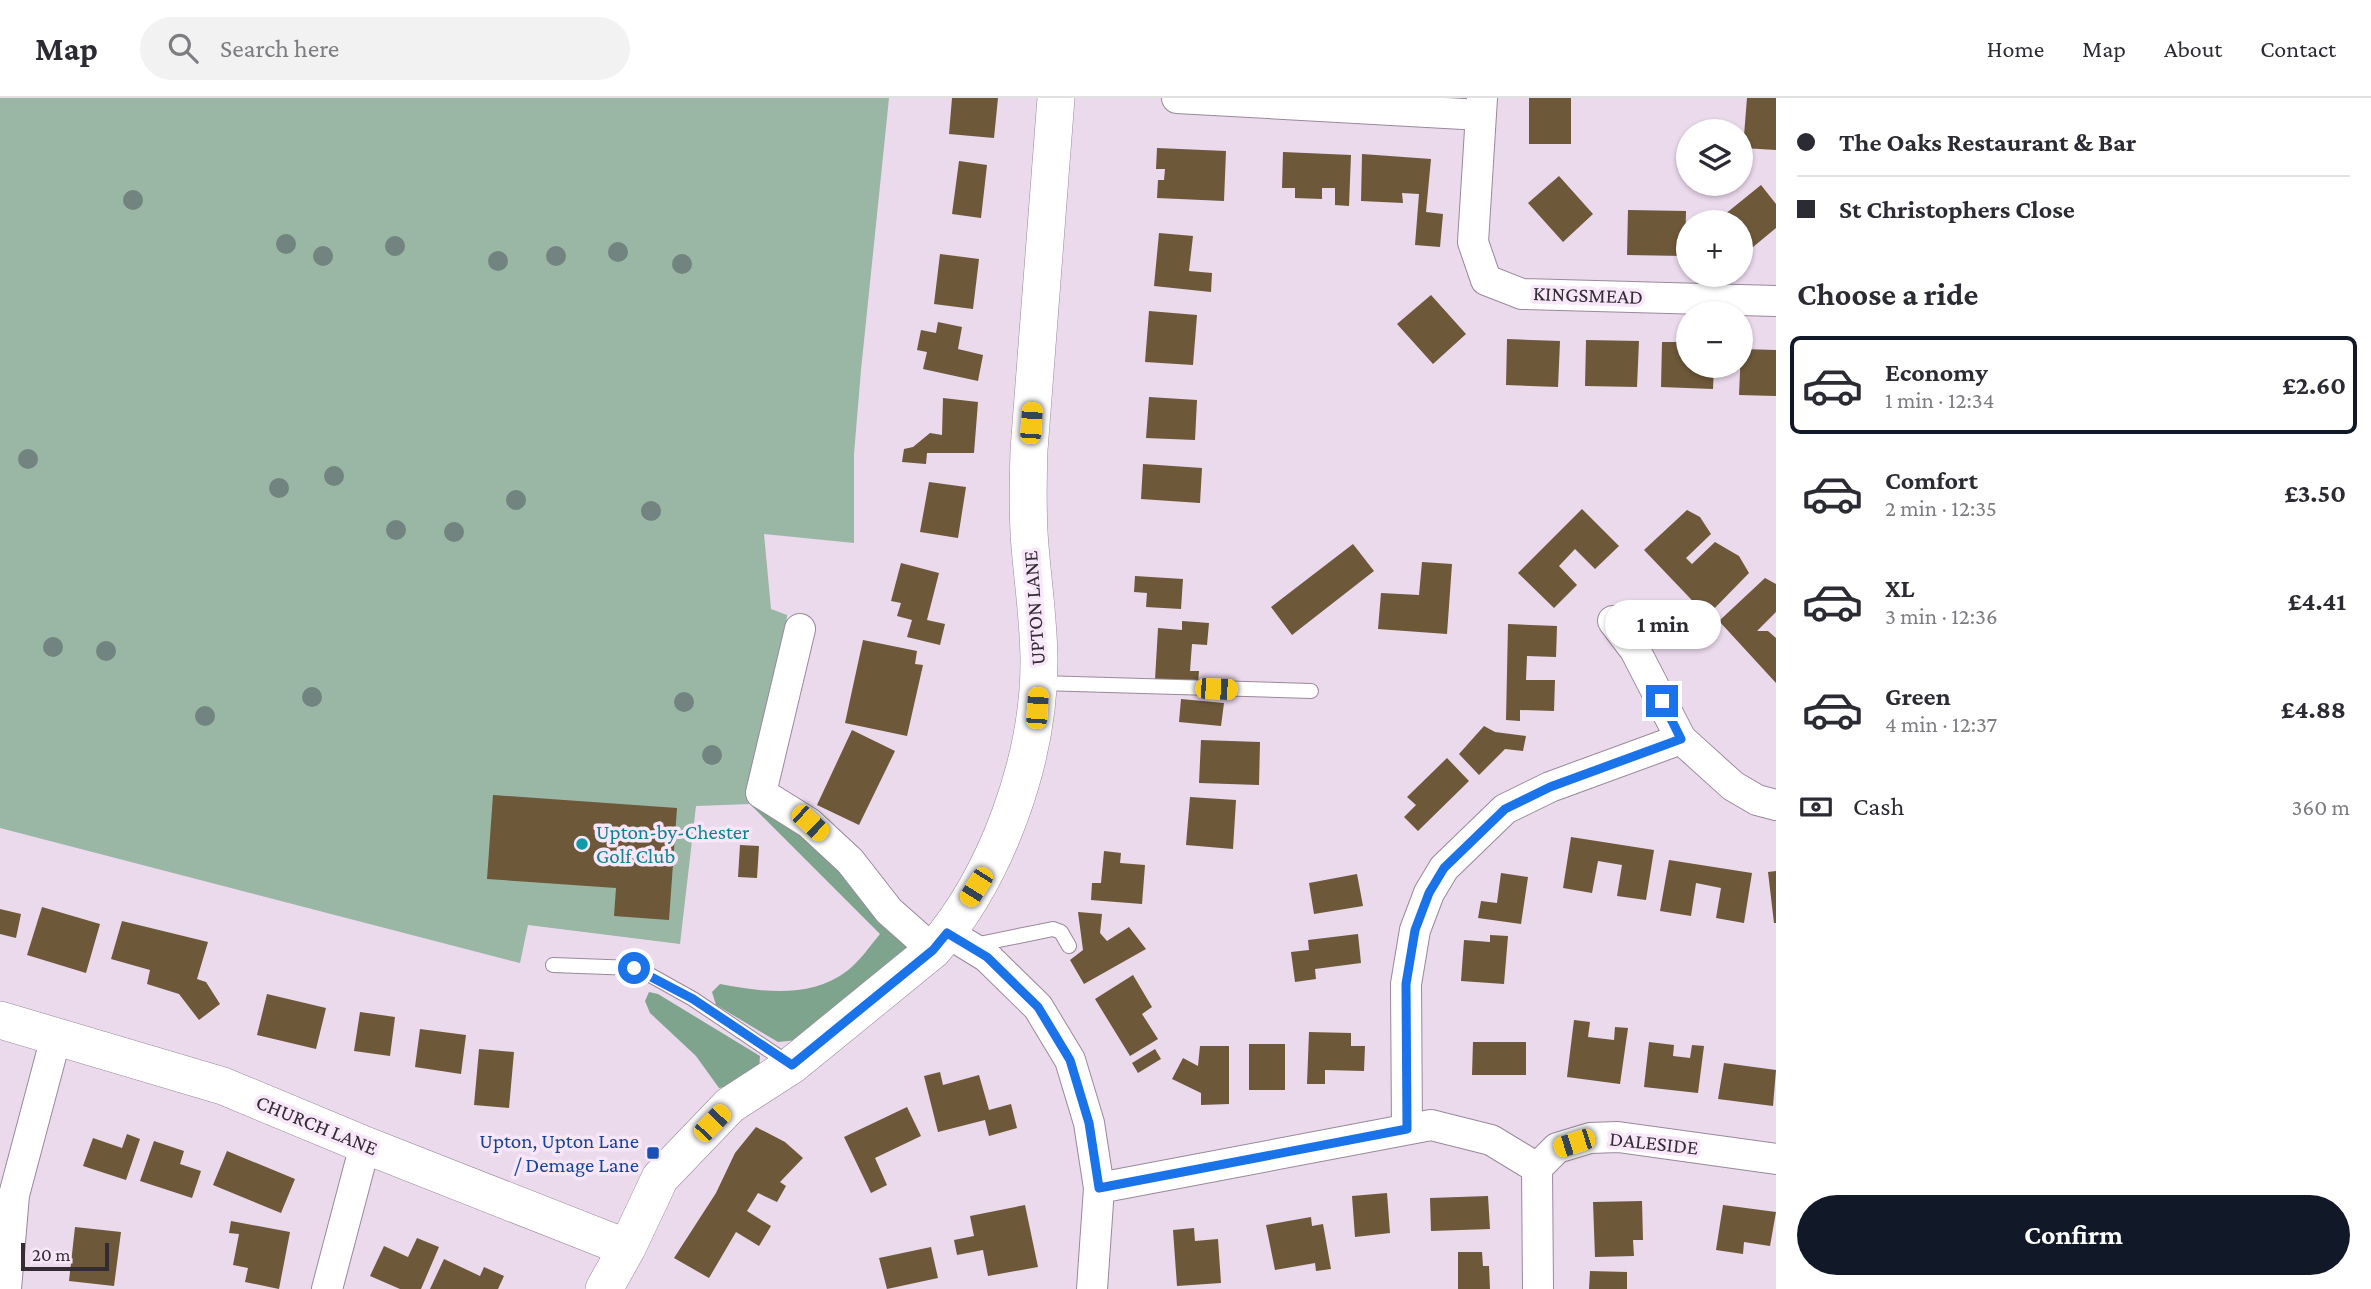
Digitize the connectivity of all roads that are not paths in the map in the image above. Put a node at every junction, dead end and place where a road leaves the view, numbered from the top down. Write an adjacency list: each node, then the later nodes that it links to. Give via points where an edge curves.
1 (1056, 98): 7 (street, UPTON LANE, via 1028,491)
2 (1177, 98): 3 (street, KINGSMEAD)
3 (1481, 106): 4 (street, KINGSMEAD, via 1473,243 1486,280 1522,294)
4 (1776, 301)
5 (1613, 621): 9 (street, via 1635,650)
6 (800, 629): 11 (street, via 761,793 810,823 850,861 889,911)
7 (1038, 683): 8 (lane); 11 (street, UPTON LANE, via 1025,767 1008,820)
8 (1311, 691)
9 (1681, 739): 10 (street, via 1733,786); 17 (street, via 1550,787 1505,809 1444,868 1415,930 1406,984)
10 (1776, 805)
11 (950, 943): 12 (lane, via 1053,929 1061,932); 16 (street, UPTON LANE); 21 (street, via 987,957 1038,1007 1070,1060 1089,1123)
12 (1069, 946)
13 (553, 965): 16 (lane, via 634,968 693,999)
14 (0, 1020): 15 (street, CHURCH LANE)
15 (56, 1037): 18 (street, CHURCH LANE, via 223,1086); 23 (street, via 14,1195)
16 (792, 1065): 22 (street, UPTON LANE, via 730,1105 660,1178)
17 (1407, 1129): 20 (street, via 1432,1125 1491,1140); 21 (street)
18 (365, 1145): 22 (street, CHURCH LANE); 24 (street)
19 (1776, 1159): 20 (street, DALESIDE, via 1618,1137 1590,1138 1557,1148)
20 (1537, 1168): 27 (street)
21 (1099, 1188): 26 (street)
22 (627, 1248): 25 (street, UPTON LANE)
23 (6, 1289)
24 (327, 1289)
25 (604, 1289)
26 (1092, 1289)
27 (1538, 1289)

